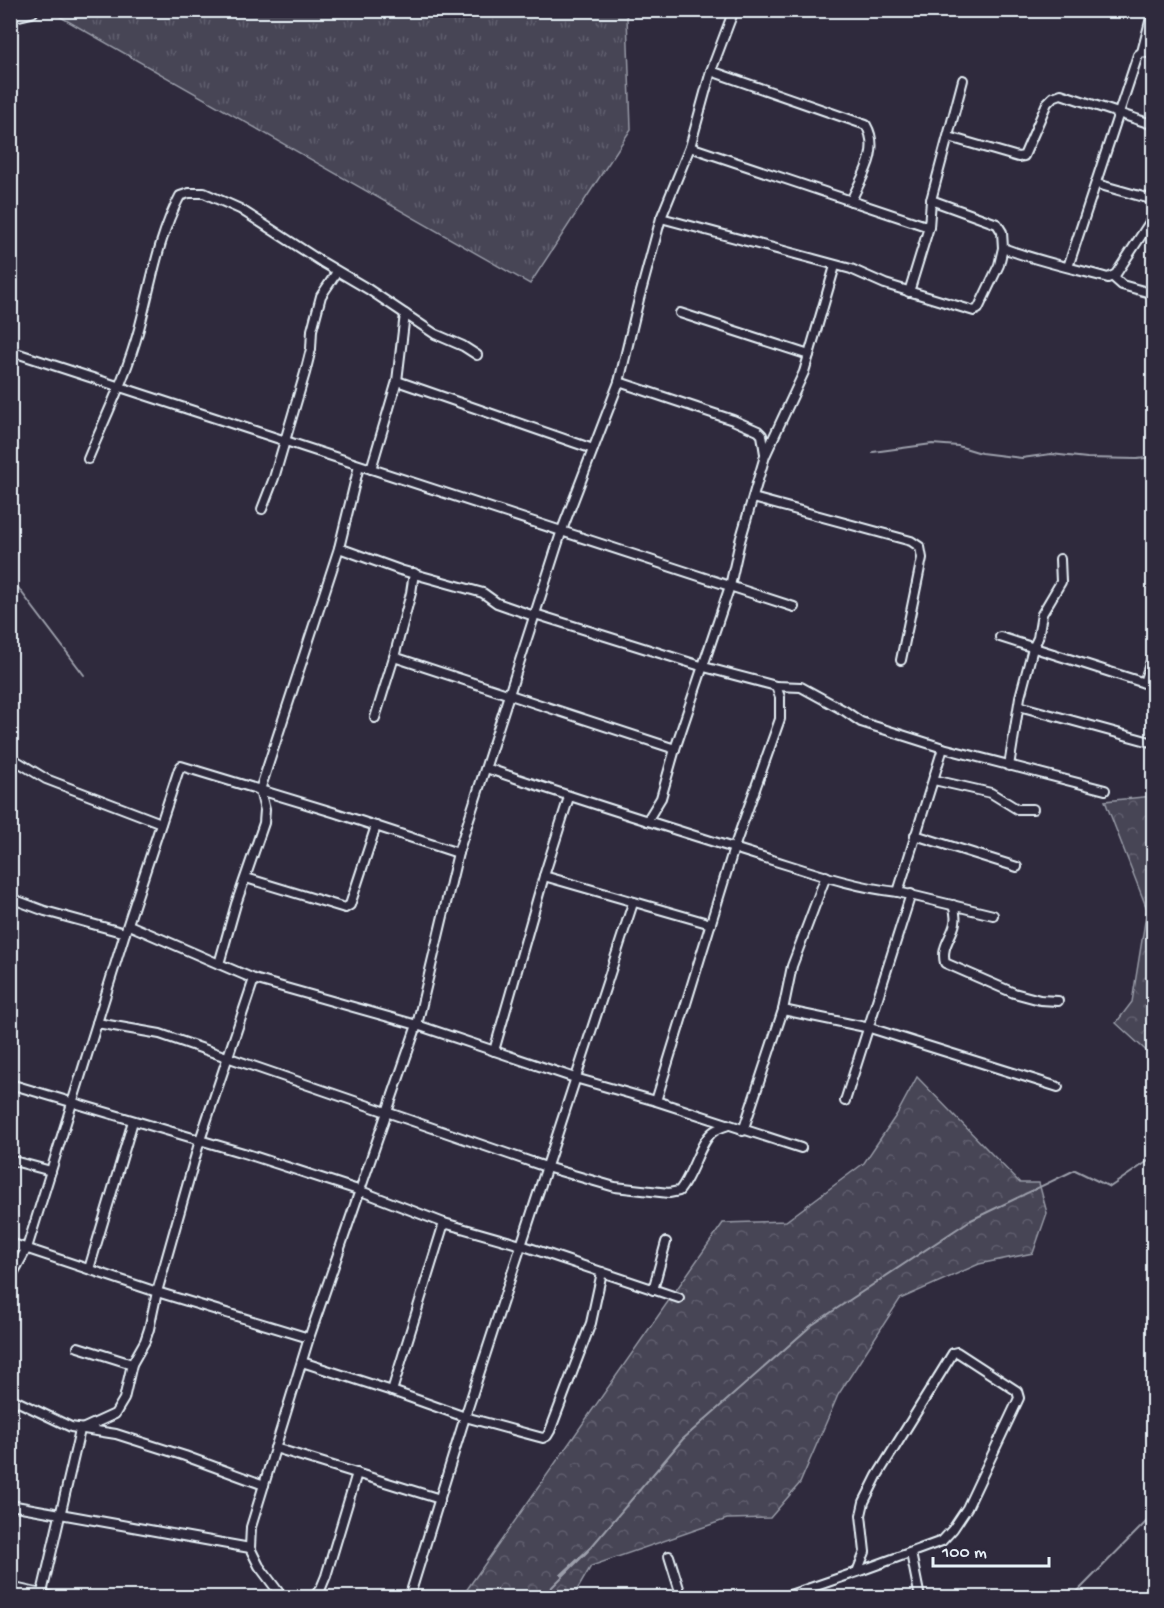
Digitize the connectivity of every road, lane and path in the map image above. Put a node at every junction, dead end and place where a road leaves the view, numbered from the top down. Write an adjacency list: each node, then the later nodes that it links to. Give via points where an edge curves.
1 (31, 10): 4 (highway)
2 (734, 10): 7 (street)
3 (1153, 10): 5 (street)
4 (10, 15)
5 (1142, 52): 6 (street); 9 (street)
6 (1154, 54)
7 (711, 71): 12 (street); 16 (street, via 866,125 873,143 872,155)
8 (963, 80): 11 (street)
9 (1119, 114): 10 (street); 11 (street, via 1061,94 1053,97 1029,149 1018,157); 13 (street)
10 (1154, 125)
11 (949, 136): 14 (street)
12 (690, 147): 16 (street); 18 (street)
13 (1097, 184): 15 (street); 22 (street)
14 (931, 200): 19 (street); 20 (street, via 997,224)
15 (1154, 200)
16 (851, 201): 19 (street)
17 (1154, 216): 24 (street)
18 (661, 218): 21 (street); 33 (street)
19 (929, 227): 25 (street)
20 (1003, 248): 22 (street, via 1032,260); 25 (street, via 999,266 974,311)
21 (835, 266): 25 (street); 31 (street)
22 (1068, 267): 24 (street)
23 (337, 272): 27 (street); 34 (street, via 240,209 204,193 180,196); 35 (street, via 321,296 305,373)
24 (1113, 277): 26 (street, via 1122,285)
25 (909, 292)
26 (1154, 294)
27 (405, 314): 30 (street); 32 (street)
28 (680, 314): 31 (street)
29 (10, 351): 34 (street)
30 (477, 355)
31 (808, 355): 37 (street)
32 (397, 381): 36 (street); 40 (street)
33 (619, 382): 36 (street); 37 (street, via 758,431)
34 (119, 386): 35 (street); 38 (street)
35 (284, 440): 39 (street); 42 (street)
36 (593, 449): 43 (street)
37 (765, 456): 41 (street)
38 (88, 459)
39 (360, 466): 40 (street); 44 (street)
40 (371, 469): 43 (street)
41 (753, 498): 47 (street); 54 (street, via 911,541 920,547 922,558)
42 (262, 509)
43 (562, 530): 47 (street); 49 (street)
44 (339, 548): 46 (street); 69 (street)
45 (1060, 559): 51 (street, via 1061,582 1045,608)
46 (414, 573): 49 (street, via 483,593 497,603); 53 (street)
47 (730, 586): 48 (street); 55 (street)
48 (794, 607)
49 (534, 615): 55 (street); 59 (street)
50 (1000, 637): 51 (street)
51 (1033, 648): 56 (street); 60 (street)
52 (1154, 651): 56 (street)
53 (394, 657): 59 (street); 61 (street)
54 (901, 660)
55 (704, 667): 57 (street); 64 (street)
56 (1144, 683): 58 (street)
57 (776, 686): 63 (street, via 801,687 861,722); 77 (street, via 780,718)
58 (1154, 686)
59 (510, 696): 64 (street); 67 (street)
60 (1019, 706): 62 (street); 66 (street)
61 (375, 718)
62 (1154, 743)
63 (942, 748): 66 (street); 68 (street)
64 (675, 749): 73 (street, via 661,798)
65 (10, 756): 74 (street, via 46,779)
66 (1009, 766): 70 (street)
67 (486, 768): 71 (street); 78 (street)
68 (934, 780): 72 (street, via 991,793 1017,809); 76 (street)
69 (260, 790): 74 (street, via 182,766); 75 (street); 82 (street, via 264,824)
70 (1105, 790)
71 (569, 797): 73 (street); 80 (street)
72 (1033, 809)
73 (647, 821): 77 (street)
74 (161, 823): 90 (street)
75 (375, 826): 78 (street); 82 (street, via 350,905 345,908)
76 (915, 835): 79 (street); 83 (street)
77 (734, 848): 81 (street); 89 (street)
78 (459, 853): 96 (street)
79 (1017, 867)
80 (544, 876): 86 (street); 98 (street)
81 (826, 876): 83 (street, via 870,889); 94 (street, via 792,966)
82 (246, 878): 91 (street)
83 (898, 891): 84 (street)
84 (911, 894): 87 (street); 97 (street)
85 (10, 898): 90 (street, via 45,911)
86 (633, 903): 89 (street); 100 (street)
87 (953, 905): 88 (street); 93 (street, via 957,920 945,949 945,963 1022,995)
88 (993, 915)
89 (711, 924): 103 (street)
90 (127, 929): 91 (street); 95 (street)
91 (219, 964): 92 (street)
92 (254, 979): 96 (street); 99 (street)
93 (1058, 1001)
94 (783, 1010): 97 (street); 109 (street)
95 (97, 1023): 99 (street, via 160,1034); 105 (street)
96 (417, 1025): 98 (street); 106 (street)
97 (870, 1028): 102 (street); 104 (street)
98 (494, 1051): 100 (street)
99 (229, 1058): 106 (street); 110 (street)
100 (575, 1078): 103 (street); 113 (street)
101 (10, 1084): 105 (street)
102 (1058, 1087)
103 (656, 1101): 108 (street)
104 (845, 1101)
105 (72, 1103): 107 (street); 114 (street)
106 (386, 1113): 113 (street); 115 (street)
107 (133, 1120): 110 (street); 121 (street)
108 (728, 1125): 109 (street); 113 (street, via 708,1137 679,1191 615,1187)
109 (743, 1131): 111 (street)
110 (200, 1140): 115 (street); 125 (street)
111 (801, 1148)
112 (10, 1160): 114 (street)
113 (546, 1167): 119 (street)
114 (51, 1171): 120 (street)
115 (361, 1191): 116 (street); 127 (street)
116 (444, 1223): 119 (street); 131 (street)
117 (666, 1242): 124 (street)
118 (10, 1243): 120 (street)
119 (521, 1245): 122 (street); 133 (street)
120 (27, 1248): 121 (street); 123 (street)
121 (89, 1269): 125 (street)
122 (602, 1272): 124 (street); 133 (street, via 591,1323 547,1436)
123 (10, 1279)
124 (653, 1290): 126 (street)
125 (157, 1292): 127 (street); 130 (street, via 145,1341)
126 (679, 1298)
127 (309, 1338): 129 (street)
128 (78, 1347): 130 (street)
129 (302, 1362): 131 (street); 135 (street)
130 (132, 1364): 134 (street, via 124,1399 115,1414)
131 (392, 1390): 133 (street)
132 (10, 1398): 134 (street)
133 (465, 1417): 138 (street)
134 (80, 1430): 137 (street, via 116,1434); 140 (street)
135 (275, 1448): 136 (street); 137 (street)
136 (357, 1473): 138 (street); 149 (street, via 326,1576)
137 (264, 1485): 141 (street, via 251,1527)
138 (440, 1499): 150 (street)
139 (10, 1504): 140 (street)
140 (62, 1514): 141 (street); 146 (street)
141 (250, 1548): 148 (street)
142 (911, 1553): 144 (street); 144 (street, via 942,1541 953,1529 967,1508 1019,1398 1017,1391 957,1352 952,1353 864,1502 861,1515 866,1552); 153 (street)
143 (669, 1556): 151 (street)
144 (857, 1572): 152 (street)
145 (10, 1587): 146 (street)
146 (42, 1593): 147 (street)
147 (59, 1598)
148 (283, 1598)
149 (313, 1598)
150 (409, 1598)
151 (682, 1598)
152 (781, 1598)
153 (920, 1598)

